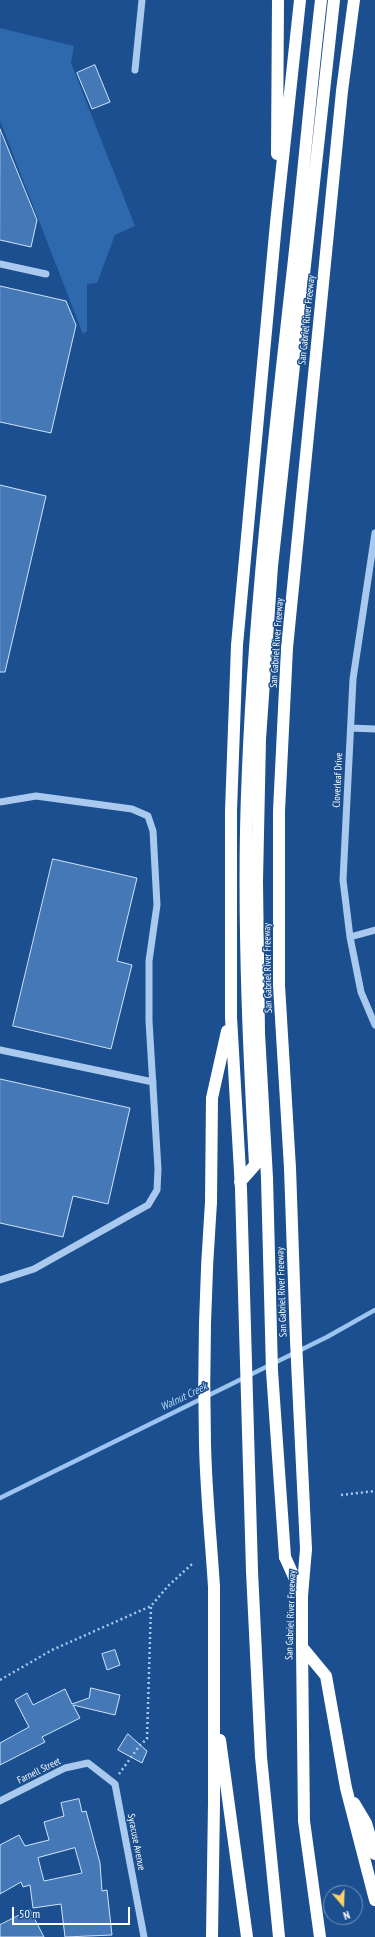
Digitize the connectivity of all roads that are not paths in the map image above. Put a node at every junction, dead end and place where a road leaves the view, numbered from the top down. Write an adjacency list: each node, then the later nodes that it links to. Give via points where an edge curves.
1 (142, 0): 7 (street)
2 (278, 0): 8 (highway)
3 (300, 0): 8 (highway)
4 (321, 0): 22 (highway, via 276,424 255,653 246,829 248,1001 255,1165)
5 (334, 0): 24 (highway, bridge, via 272,566 260,739 257,881 258,1033 267,1178 272,1371 285,1558)
6 (354, 0): 24 (highway, San Gabriel River Freeway, bridge, via 342,91 287,648 279,812 279,985 290,1168 306,1548)
7 (135, 70)
8 (276, 223): 18 (highway, via 237,645 231,810)
9 (0, 264): 10 (street)
10 (46, 274)
11 (375, 533): 12 (street, Cloverleaf Drive)
12 (374, 552): 13 (street, Cloverleaf Drive, via 354,679)
13 (351, 728): 14 (street); 17 (street, Cloverleaf Drive, via 343,880)
14 (375, 729)
15 (0, 802): 21 (street, via 36,796 132,809 148,816 153,831 157,905 149,961)
16 (375, 930): 17 (street)
17 (350, 937): 19 (street, Cloverleaf Drive, via 361,992)
18 (231, 1017): 22 (highway); 26 (highway, bridge, via 212,1098 211,1202 206,1268 205,1446 214,1587)
19 (375, 1024)
20 (0, 1050): 21 (street)
21 (153, 1082): 23 (street, via 158,1169 157,1190 148,1205 34,1269)
22 (240, 1185): 35 (highway, bridge, via 260,1757)
23 (0, 1280)
24 (302, 1596): 25 (highway, San Gabriel River Freeway)
25 (302, 1647): 28 (highway, via 326,1676); 36 (highway, San Gabriel River Freeway, via 304,1822)
26 (214, 1685): 33 (highway); 34 (highway)
27 (112, 1782): 29 (street, Farnell Street, via 88,1763 64,1768); 32 (street, Syracuse Avenue, via 115,1784)
28 (346, 1788): 30 (highway, via 366,1823); 31 (highway)
29 (0, 1801)
30 (375, 1854)
31 (375, 1900)
32 (144, 1937)
33 (212, 1937)
34 (247, 1937)
35 (279, 1937)
36 (320, 1937)

